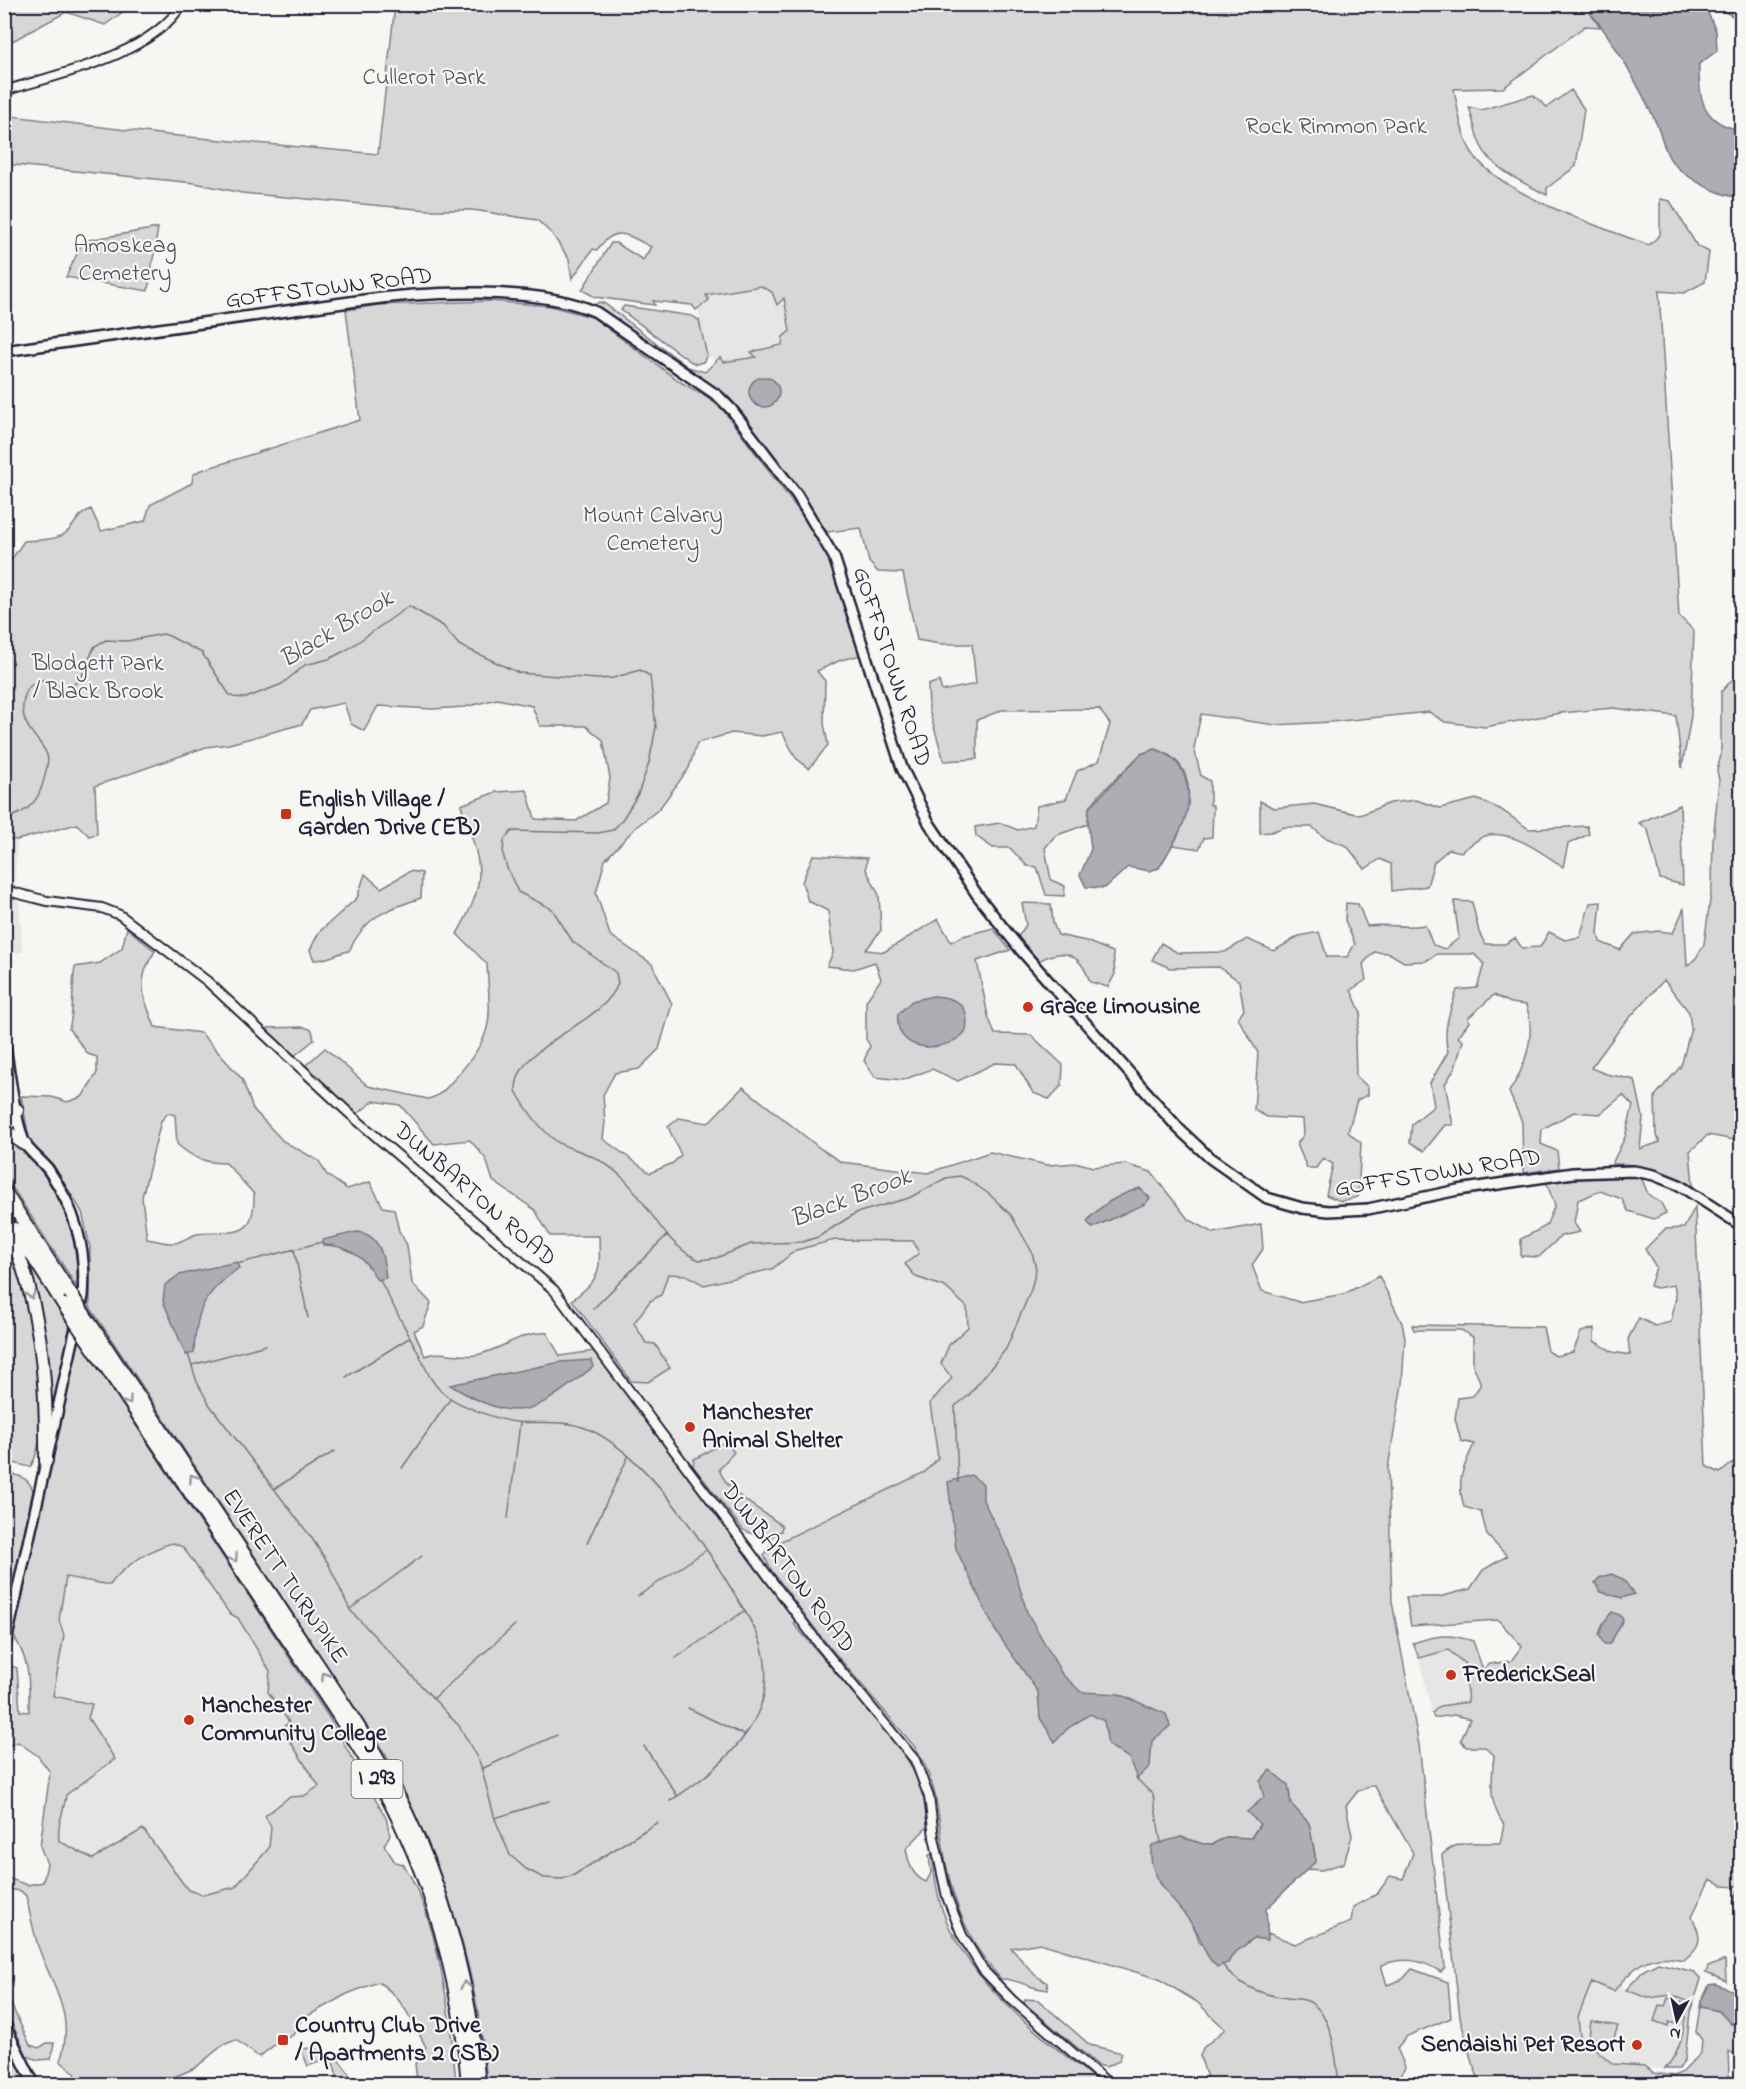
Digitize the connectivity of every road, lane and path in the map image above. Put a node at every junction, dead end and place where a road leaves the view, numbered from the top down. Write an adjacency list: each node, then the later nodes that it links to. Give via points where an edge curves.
1 (182, 4): 2 (street, via 166,25 144,43)
2 (4, 91)
3 (4, 351): 13 (main road, GOFFSTOWN ROAD, via 401,297 521,296 566,302 596,312 718,396 797,495 834,557 902,768 920,809 1009,937 1174,1124 1210,1158 1267,1198 1302,1209 1329,1211 1368,1209 1467,1188 1586,1172 1634,1171 1660,1177 1694,1194)
4 (4, 890): 22 (street, DUNBARTON ROAD, via 47,901 102,908 120,915 207,981 351,1115 555,1290 819,1644 915,1760 929,1797 947,1897 962,1935 983,1970)
5 (4, 1041): 6 (main road)
6 (17, 1110): 7 (highway, via 14,1119); 9 (main road)
7 (4, 1125)
8 (4, 1130): 9 (highway)
9 (25, 1144): 16 (main road, via 40,1158 66,1198 81,1241 84,1269 81,1306)
10 (4, 1191): 14 (highway, EVERETT TURNPIKE / I 293)
11 (4, 1213): 14 (highway, EVERETT TURNPIKE / I 293)
12 (4, 1220): 16 (highway, one-way to 16, via 30,1289 41,1338 47,1399)
13 (1742, 1226)
14 (67, 1299): 15 (highway, EVERETT TURNPIKE / I 293, bridge)
15 (100, 1348): 20 (highway, EVERETT TURNPIKE / I 293, one-way to 20, via 347,1730 395,1812 443,1939 459,2010); 21 (highway, EVERETT TURNPIKE / I 293, one-way to 15, via 458,1953 428,1863 403,1805 353,1719)
16 (46, 1461): 17 (main road)
17 (4, 1651)
18 (4, 2024): 19 (main road)
19 (34, 2085)
20 (468, 2085)
21 (479, 2085)
22 (1109, 2085)

